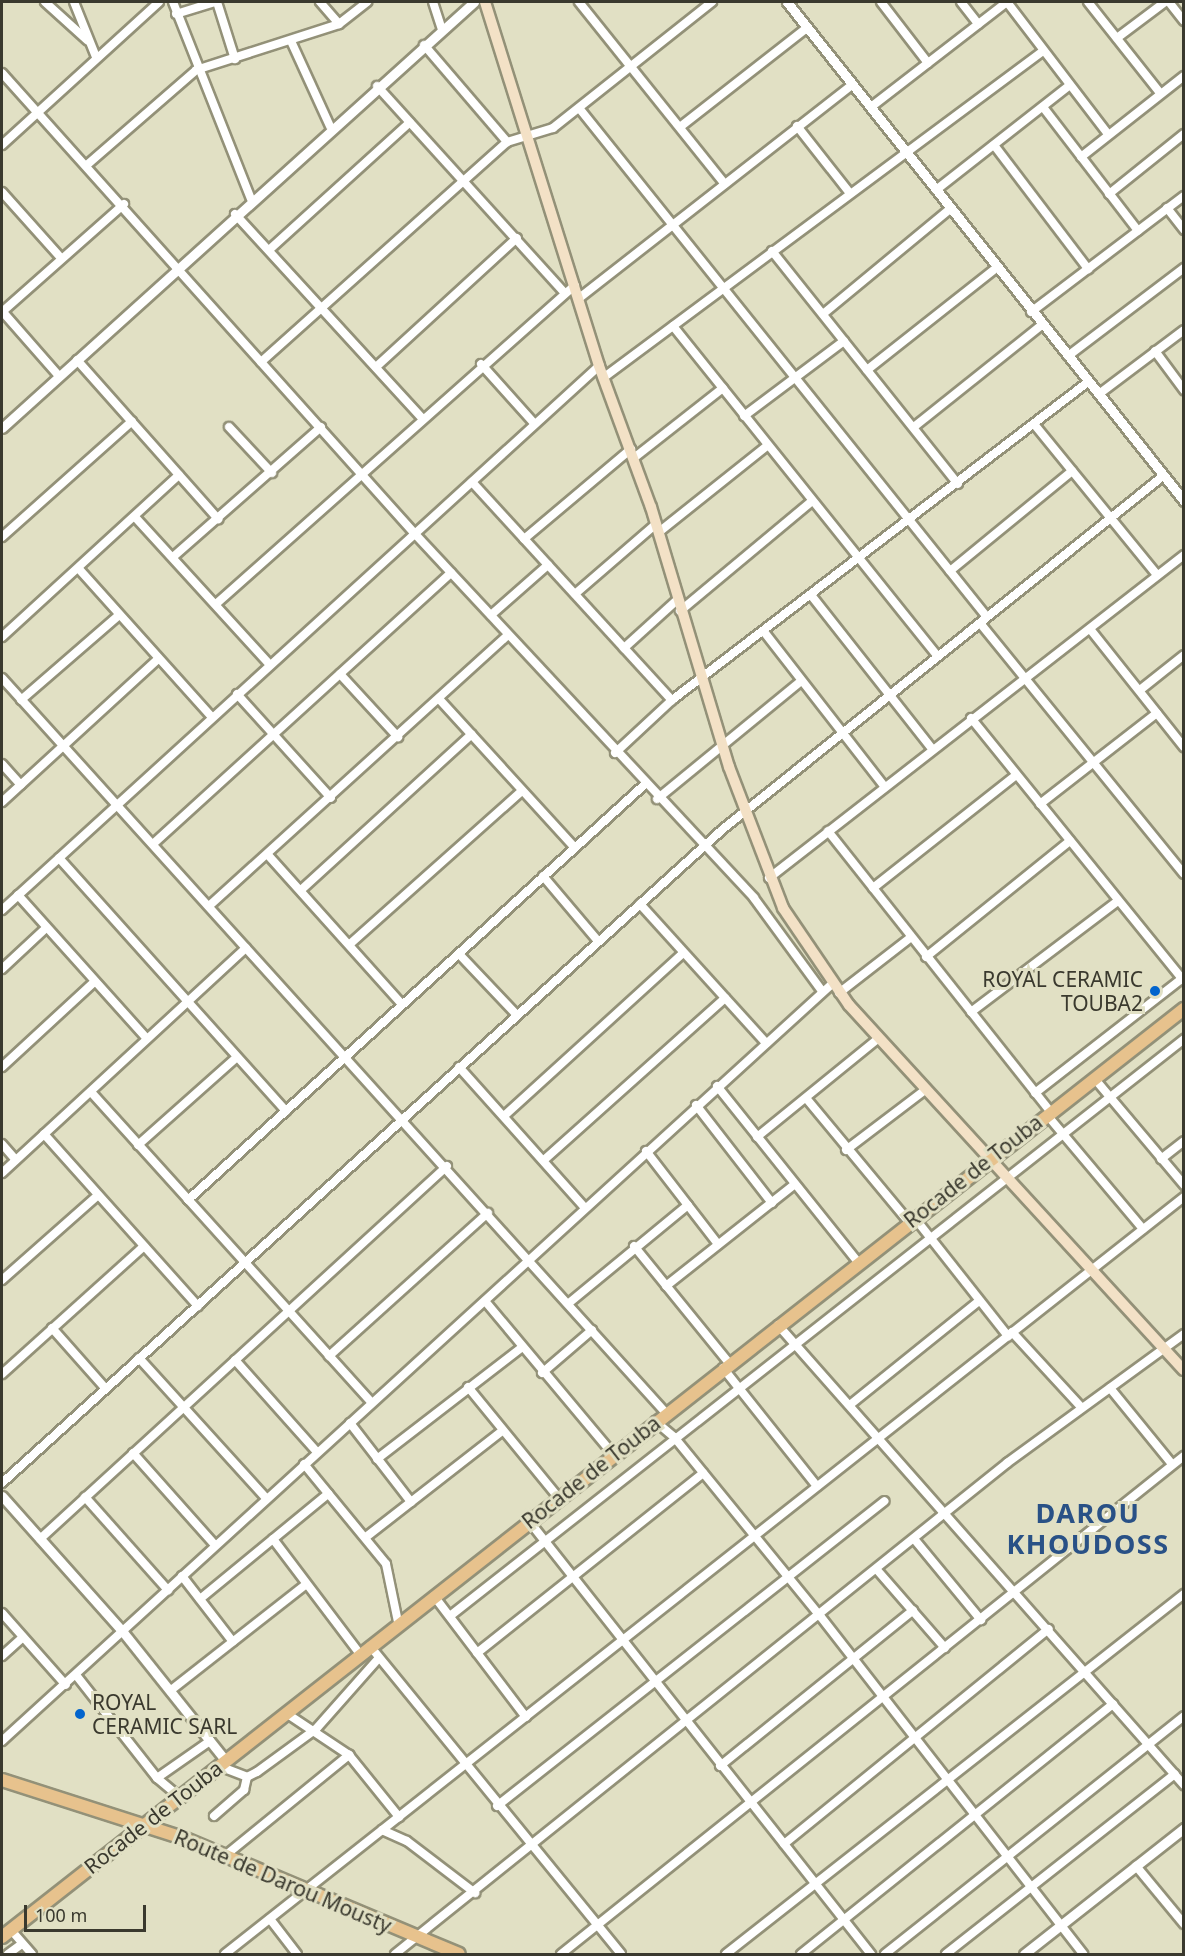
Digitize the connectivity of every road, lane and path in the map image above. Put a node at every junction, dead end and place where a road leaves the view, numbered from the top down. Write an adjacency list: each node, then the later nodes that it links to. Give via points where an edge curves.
1 (45, 2): 26 (street)
2 (74, 2): 26 (street)
3 (159, 2): 30 (street)
4 (173, 2): 19 (street)
5 (216, 2): 19 (street); 31 (street)
6 (320, 2): 21 (street)
7 (367, 2): 21 (street)
8 (433, 2): 24 (street)
9 (474, 2): 24 (street)
10 (485, 2): 51 (main road)
11 (582, 2): 33 (street)
12 (712, 2): 33 (street)
13 (787, 2): 23 (street)
14 (881, 2): 32 (street)
15 (961, 2): 22 (street)
16 (1007, 2): 22 (street); 29 (street)
17 (1088, 2): 25 (street)
18 (1171, 3): 20 (street); 25 (street)
19 (176, 14): 34 (street)
20 (1184, 21)
21 (339, 24): 27 (street)
22 (978, 24): 32 (street)
23 (808, 27): 37 (street); 48 (street)
24 (442, 29): 28 (street)
25 (1117, 38): 40 (street)
26 (88, 41): 30 (street)
27 (291, 41): 31 (street); 46 (street)
28 (424, 45): 38 (street); 52 (street)
29 (1043, 51): 39 (street); 55 (street)
30 (96, 57): 44 (street)
31 (235, 58): 34 (street)
32 (928, 63): 41 (street)
33 (629, 67): 43 (street); 48 (street)
34 (196, 70): 57 (street); 65 (street)
35 (2, 73): 44 (street)
36 (1184, 76): 40 (street)
37 (853, 84): 41 (street); 47 (street)
38 (376, 86): 45 (street); 46 (street)
39 (1070, 86): 42 (street); 49 (street)
40 (1160, 93): 49 (street)
41 (871, 107): 55 (street)
42 (1043, 107): 53 (street); 56 (street)
43 (579, 108): 51 (street); 70 (street)
44 (38, 114): 54 (street); 57 (street)
45 (410, 122): 58 (street); 74 (street)
46 (330, 126): 65 (street)
47 (797, 126): 59 (street); 62 (street)
48 (680, 127): 59 (street)
49 (1108, 134): 56 (street)
50 (1184, 134): 63 (street)
51 (530, 137): 52 (street); 81 (main road)
52 (507, 142): 58 (street)
53 (994, 145): 60 (street); 80 (street)
54 (2, 146)
55 (906, 150): 60 (street); 62 (street)
56 (1081, 157): 63 (street)
57 (88, 164): 66 (street)
58 (462, 180): 73 (street); 85 (street)
59 (725, 184): 70 (street)
60 (936, 190): 68 (street)
61 (2, 192): 76 (street)
62 (849, 192): 75 (street)
63 (1109, 194): 72 (street)
64 (1184, 196): 67 (street)
65 (251, 199): 69 (street)
66 (124, 204): 76 (street); 77 (street)
67 (1167, 208): 71 (street); 72 (street)
68 (950, 209): 78 (street); 88 (street)
69 (235, 214): 74 (street); 77 (street)
70 (674, 225): 82 (street); 84 (street)
71 (1184, 230)
72 (1138, 231): 80 (street)
73 (517, 238): 83 (street); 99 (street)
74 (269, 250): 85 (street)
75 (772, 251): 82 (street); 88 (street)
76 (61, 258): 86 (street)
77 (176, 267): 95 (street); 96 (street)
78 (996, 268): 87 (street); 100 (street)
79 (1184, 268): 94 (street)
80 (1088, 269): 87 (street)
81 (575, 285): 83 (street); 84 (main road)
82 (723, 288): 90 (street); 103 (street)
83 (564, 292): 97 (street)
84 (578, 299): 98 (main road)
85 (322, 309): 96 (street); 99 (street)
86 (2, 311): 101 (street)
87 (1031, 312): 89 (street)
88 (823, 314): 92 (street)
89 (1042, 325): 94 (street); 116 (street)
90 (673, 326): 102 (street); 105 (street)
91 (1184, 330): 93 (street)
92 (844, 341): 100 (street); 103 (street)
93 (1155, 351): 106 (street); 107 (street)
94 (1068, 356): 104 (street)
95 (77, 360): 101 (street); 110 (street)
96 (261, 362): 115 (street)
97 (482, 364): 109 (street); 111 (street)
98 (599, 366): 102 (main road); 111 (street)
99 (376, 367): 109 (street)
100 (867, 370): 116 (street)
101 (59, 375): 113 (street)
102 (603, 378): 118 (main road)
103 (795, 378): 108 (street); 131 (street)
104 (1088, 382): 107 (street); 112 (street)
105 (723, 388): 108 (street); 118 (street)
106 (1184, 390)
107 (1099, 394): 123 (street)
108 (744, 416): 117 (street)
109 (423, 419): 121 (street)
110 (132, 421): 122 (street); 134 (street)
111 (534, 423): 124 (street)
112 (1034, 424): 119 (street); 125 (street)
113 (2, 426)
114 (229, 427): 120 (street)
115 (321, 427): 120 (street); 121 (street)
116 (914, 427): 125 (street)
117 (768, 445): 126 (street); 132 (street)
118 (632, 454): 132 (main road); 135 (street)
119 (1072, 471): 130 (street); 141 (street)
120 (272, 474): 129 (street)
121 (361, 474): 133 (street); 146 (street)
122 (179, 475): 128 (street); 129 (street)
123 (1163, 476): 127 (street); 130 (street)
124 (472, 482): 133 (street); 135 (street)
125 (958, 484): 131 (street)
126 (812, 501): 138 (street); 147 (street)
127 (1184, 501)
128 (135, 517): 137 (street); 140 (street)
129 (218, 519): 137 (street)
130 (1113, 519): 143 (street); 150 (street)
131 (909, 521): 138 (street); 141 (street)
132 (658, 528): 144 (street); 147 (main road)
133 (415, 534): 142 (street); 159 (street)
134 (2, 537)
135 (524, 539): 139 (street)
136 (1184, 555): 143 (street)
137 (173, 557): 146 (street)
138 (857, 558): 145 (street); 157 (street)
139 (548, 565): 144 (street); 149 (street)
140 (79, 569): 148 (street); 154 (street)
141 (950, 571): 150 (street)
142 (451, 573): 149 (street); 160 (street)
143 (1157, 575): 151 (street)
144 (576, 594): 155 (street)
145 (811, 595): 152 (street); 167 (street)
146 (216, 604): 159 (street)
147 (679, 605): 155 (street); 164 (main road)
148 (119, 615): 158 (street); 168 (street)
149 (491, 615): 153 (street)
150 (983, 620): 157 (street); 162 (street)
151 (1090, 629): 162 (street); 165 (street)
152 (765, 633): 163 (street); 164 (street)
153 (508, 635): 169 (street); 182 (street)
154 (2, 637)
155 (624, 648): 170 (street)
156 (1184, 655): 165 (street)
157 (937, 656): 167 (street)
158 (158, 659): 172 (street); 179 (street)
159 (269, 664): 166 (street)
160 (340, 674): 176 (street); 177 (street)
161 (2, 678): 168 (street)
162 (1025, 678): 173 (street); 183 (street)
163 (801, 681): 174 (street); 178 (street)
164 (702, 682): 170 (street); 178 (main road)
165 (1140, 690): 171 (street)
166 (237, 694): 172 (street); 176 (street)
167 (889, 694): 174 (street); 181 (street)
168 (21, 700): 179 (street)
169 (440, 700): 175 (street); 177 (street)
170 (672, 700): 182 (street)
171 (1157, 713): 180 (street); 183 (street)
172 (211, 716): 193 (street)
173 (970, 718): 181 (street); 185 (street)
174 (842, 732): 188 (street); 195 (street)
175 (472, 734): 189 (street); 207 (street)
176 (274, 737): 190 (street); 198 (street)
177 (398, 737): 190 (street)
178 (722, 745): 191 (street); 195 (main road)
179 (62, 746): 186 (street); 193 (street)
180 (1184, 747)
181 (932, 749): 188 (street)
182 (615, 753): 187 (street)
183 (1093, 763): 194 (street); 203 (street)
184 (2, 764): 186 (street)
185 (1015, 776): 194 (street); 206 (street)
186 (21, 785): 192 (street)
187 (644, 785): 191 (street); 199 (street)
188 (884, 786): 196 (street)
189 (522, 791): 199 (street); 216 (street)
190 (331, 798): 201 (street)
191 (657, 799): 200 (street)
192 (2, 802)
193 (116, 804): 198 (street); 202 (street)
194 (1040, 804): 197 (street)
195 (744, 813): 200 (street); 205 (main road)
196 (828, 831): 205 (street); 206 (street)
197 (1070, 841): 209 (street); 220 (street)
198 (153, 844): 211 (street)
199 (574, 847): 204 (street)
200 (702, 849): 210 (street); 225 (street, via 754,898)
201 (268, 855): 207 (street); 211 (street)
202 (59, 858): 208 (street); 227 (street)
203 (1184, 874)
204 (543, 876): 215 (street); 219 (street)
205 (769, 878): 224 (main road)
206 (873, 888): 214 (street)
207 (301, 890): 216 (street)
208 (18, 895): 212 (street); 213 (street)
209 (1118, 901): 222 (street); 230 (street)
210 (640, 904): 215 (street); 218 (street)
211 (209, 906): 217 (street)
212 (2, 910)
213 (46, 928): 221 (street); 223 (street)
214 (910, 938): 220 (street); 224 (street)
215 (598, 941): 231 (street)
216 (350, 944): 228 (street)
217 (246, 948): 227 (street); 237 (street)
218 (683, 953): 226 (street); 250 (street)
219 (459, 954): 228 (street); 231 (street)
220 (926, 957): 230 (street)
221 (2, 969)
222 (1183, 978): 244 (street)
223 (94, 982): 233 (street); 238 (street)
224 (835, 988): 225 (street); 232 (main road)
225 (822, 991): 235 (street)
226 (725, 998): 235 (street); 263 (street)
227 (188, 1002): 233 (street); 236 (street)
228 (401, 1003): 237 (street)
229 (1184, 1010): 240 (main road, Rocade de Touba)
230 (971, 1012): 244 (street)
231 (516, 1014): 239 (street)
232 (879, 1038): 242 (main road); 246 (street)
233 (147, 1039): 243 (street)
234 (1184, 1039): 245 (street)
235 (766, 1043): 241 (street)
236 (237, 1057): 248 (street); 257 (street)
237 (346, 1057): 248 (street); 251 (street)
238 (2, 1067)
239 (459, 1067): 250 (street); 251 (street)
240 (1094, 1078): 245 (street); 249 (main road, Rocade de Touba)
241 (717, 1086): 247 (street); 254 (street)
242 (925, 1090): 258 (street); 260 (main road)
243 (90, 1092): 252 (street); 257 (street)
244 (1035, 1093): 249 (street)
245 (1107, 1095): 253 (street); 261 (street)
246 (806, 1098): 254 (street); 258 (street)
247 (696, 1105): 259 (street); 272 (street)
248 (286, 1111): 271 (street)
249 (1048, 1112): 253 (street); 260 (main road, Rocade de Touba)
250 (504, 1116): 263 (street)
251 (402, 1118): 264 (street); 284 (street)
252 (44, 1134): 262 (street); 269 (street)
253 (1059, 1135): 266 (street); 277 (street)
254 (757, 1137): 267 (street)
255 (1184, 1142): 261 (street)
256 (2, 1144): 262 (street)
257 (138, 1145): 271 (street)
258 (846, 1150): 276 (street)
259 (646, 1151): 273 (street); 274 (street)
260 (988, 1158): 266 (main road); 276 (main road, Rocade de Touba)
261 (1161, 1159): 268 (street)
262 (16, 1160): 265 (street)
263 (544, 1160): 274 (street)
264 (447, 1166): 275 (street); 292 (street)
265 (2, 1173)
266 (1006, 1179): 278 (street); 285 (main road)
267 (794, 1185): 272 (street); 283 (street)
268 (1184, 1185)
269 (98, 1195): 280 (street); 286 (street)
270 (1184, 1197): 277 (street)
271 (188, 1200): 284 (street)
272 (772, 1203): 279 (street)
273 (688, 1204): 279 (street); 281 (street)
274 (585, 1208): 282 (street)
275 (488, 1213): 282 (street); 301 (street)
276 (911, 1220): 278 (street); 283 (main road, Rocade de Touba)
277 (1143, 1229): 285 (street)
278 (929, 1237): 288 (street); 298 (street)
279 (718, 1244): 287 (street)
280 (144, 1246): 291 (street); 294 (street)
281 (634, 1246): 287 (street); 290 (street)
282 (531, 1259): 289 (street); 290 (street)
283 (858, 1262): 293 (main road, Rocade de Touba)
284 (244, 1265): 291 (street); 292 (street)
285 (1090, 1271): 296 (street); 300 (main road)
286 (2, 1280)
287 (666, 1286): 304 (street)
288 (980, 1300): 296 (street); 313 (street)
289 (485, 1301): 299 (street); 312 (street)
290 (569, 1303): 295 (street)
291 (198, 1306): 302 (street)
292 (287, 1312): 301 (street); 303 (street)
293 (778, 1325): 298 (street); 304 (main road, Rocade de Touba)
294 (52, 1328): 307 (street); 309 (street)
295 (592, 1330): 306 (street); 316 (street)
296 (1010, 1334): 314 (street); 321 (street)
297 (1184, 1334): 300 (street)
298 (796, 1342): 310 (street); 313 (street)
299 (520, 1348): 306 (street); 308 (street)
300 (1164, 1349): 305 (main road); 311 (street)
301 (329, 1356): 312 (street)
302 (139, 1358): 309 (street); 315 (street)
303 (235, 1360): 315 (street); 322 (street)
304 (726, 1366): 310 (street); 316 (main road, Rocade de Touba)
305 (1184, 1370)
306 (542, 1373): 324 (street)
307 (2, 1374)
308 (468, 1387): 319 (street); 326 (street)
309 (105, 1388): 330 (street)
310 (738, 1388): 320 (street); 331 (street)
311 (1110, 1388): 314 (street); 328 (street)
312 (372, 1403): 318 (street)
313 (851, 1404): 321 (street)
314 (1081, 1407): 339 (street)
315 (184, 1408): 323 (street); 336 (street)
316 (666, 1413): 317 (main road, Rocade de Touba)
317 (655, 1421): 320 (street); 324 (main road, Rocade de Touba)
318 (350, 1423): 322 (street); 326 (street)
319 (501, 1432): 335 (street); 338 (street)
320 (674, 1437): 329 (street); 345 (street)
321 (880, 1437): 331 (street); 339 (street)
322 (317, 1452): 327 (street)
323 (133, 1453): 334 (street); 347 (street)
324 (613, 1454): 335 (main road, Rocade de Touba)
325 (1184, 1456): 328 (street)
326 (377, 1459): 338 (street)
327 (304, 1464): 332 (street); 336 (street)
328 (1172, 1464): 354 (street)
329 (703, 1473): 341 (street); 350 (street)
330 (2, 1483)
331 (817, 1486): 341 (street)
332 (328, 1494): 342 (street); 344 (street)
333 (2, 1496): 343 (street)
334 (85, 1497): 343 (street); 353 (street)
335 (559, 1498): 340 (main road, Rocade de Touba)
336 (267, 1499): 347 (street)
337 (884, 1501): 351 (street)
338 (411, 1502): 342 (street)
339 (947, 1512): 346 (street); 354 (street)
340 (530, 1521): 345 (street); 356 (main road, Rocade de Touba)
341 (755, 1535): 351 (street); 367 (street)
342 (366, 1537): 363 (street, via 386,1564)
343 (40, 1539): 365 (street)
344 (273, 1539): 352 (street); 357 (street)
345 (543, 1540): 350 (street); 360 (street)
346 (915, 1540): 348 (street); 362 (street)
347 (215, 1545): 349 (street)
348 (878, 1571): 358 (street); 361 (street)
349 (182, 1576): 353 (street); 357 (street)
350 (571, 1576): 367 (street); 371 (street)
351 (790, 1578): 361 (street); 378 (street)
352 (305, 1585): 368 (street); 370 (street)
353 (168, 1590): 365 (street)
354 (1016, 1592): 362 (street); 364 (street)
355 (1184, 1594): 375 (street)
356 (435, 1596): 360 (street); 363 (main road, Rocade de Touba)
357 (200, 1599): 368 (street)
358 (913, 1610): 369 (street); 374 (street)
359 (2, 1613): 366 (street)
360 (450, 1616): 371 (street)
361 (822, 1617): 374 (street); 385 (street)
362 (981, 1620): 369 (street)
363 (398, 1622): 370 (main road, Rocade de Touba)
364 (1049, 1629): 375 (street); 387 (street)
365 (123, 1632): 376 (street); 379 (street)
366 (23, 1637): 372 (street); 377 (street)
367 (622, 1641): 378 (street); 384 (street)
368 (233, 1642): 379 (street)
369 (945, 1648): 380 (street)
370 (365, 1650): 373 (street); 382 (main road, Rocade de Touba)
371 (477, 1653): 384 (street)
372 (2, 1656)
373 (378, 1659): 386 (street); 393 (street)
374 (855, 1660): 380 (street); 394 (street)
375 (1085, 1672): 381 (street); 399 (street)
376 (76, 1675): 377 (street); 397 (street)
377 (66, 1685): 389 (street)
378 (656, 1685): 385 (street); 403 (street)
379 (170, 1691): 388 (street)
380 (883, 1698): 387 (street); 402 (street)
381 (1113, 1704): 390 (street); 405 (street)
382 (286, 1713): 386 (street); 392 (main road, Rocade de Touba)
383 (1184, 1716): 390 (street)
384 (526, 1717): 393 (street)
385 (686, 1723): 394 (street); 411 (street)
386 (316, 1729): 391 (street); 396 (street)
387 (914, 1739): 399 (street); 410 (street)
388 (210, 1741): 392 (street); 397 (street)
389 (2, 1742)
390 (1148, 1745): 395 (street); 413 (street)
391 (349, 1755): 406 (street); 412 (street)
392 (221, 1762): 396 (street); 401 (main road, Rocade de Touba)
393 (466, 1764): 403 (street); 406 (street)
394 (720, 1766): 402 (street)
395 (1175, 1774): 400 (street); 416 (street)
396 (247, 1777): 404 (street, via 244,1790)
397 (157, 1779): 401 (street)
398 (2, 1780): 407 (main road, Route de Darou Mousty)
399 (947, 1781): 405 (street); 415 (street)
400 (1184, 1785)
401 (180, 1797): 407 (main road, Rocade de Touba)
402 (752, 1805): 410 (street); 423 (street)
403 (497, 1806): 411 (street)
404 (214, 1816)
405 (975, 1816): 413 (street); 420 (street)
406 (399, 1817): 409 (street)
407 (144, 1824): 412 (main road, Route de Darou Mousty); 424 (main road, Rocade de Touba)
408 (1184, 1828): 414 (street)
409 (382, 1830): 417 (street); 418 (street, via 407,1841)
410 (784, 1844): 415 (street)
411 (532, 1847): 418 (street); 423 (street)
412 (226, 1855): 417 (main road, Route de Darou Mousty)
413 (1005, 1855): 416 (street); 438 (street)
414 (1136, 1866): 421 (street); 422 (street)
415 (815, 1884): 420 (street); 435 (street)
416 (1030, 1888): 422 (street); 439 (street)
417 (308, 1889): 419 (street); 425 (main road, Route de Darou Mousty)
418 (475, 1893): 425 (street)
419 (270, 1919): 429 (street); 430 (street)
420 (844, 1921): 436 (street); 437 (street)
421 (1184, 1924)
422 (1060, 1926): 440 (street); 441 (street)
423 (597, 1927): 433 (street); 434 (street)
424 (6, 1933): 426 (street)
425 (417, 1937): 431 (street); 432 (main road, Route de Darou Mousty)
426 (22, 1944): 427 (street); 428 (street)
427 (8, 1954)
428 (32, 1954)
429 (225, 1954)
430 (297, 1954)
431 (395, 1954)
432 (459, 1954)
433 (561, 1954)
434 (621, 1954)
435 (726, 1954)
436 (801, 1954)
437 (871, 1954)
438 (885, 1954)
439 (946, 1954)
440 (1024, 1954)
441 (1083, 1954)

